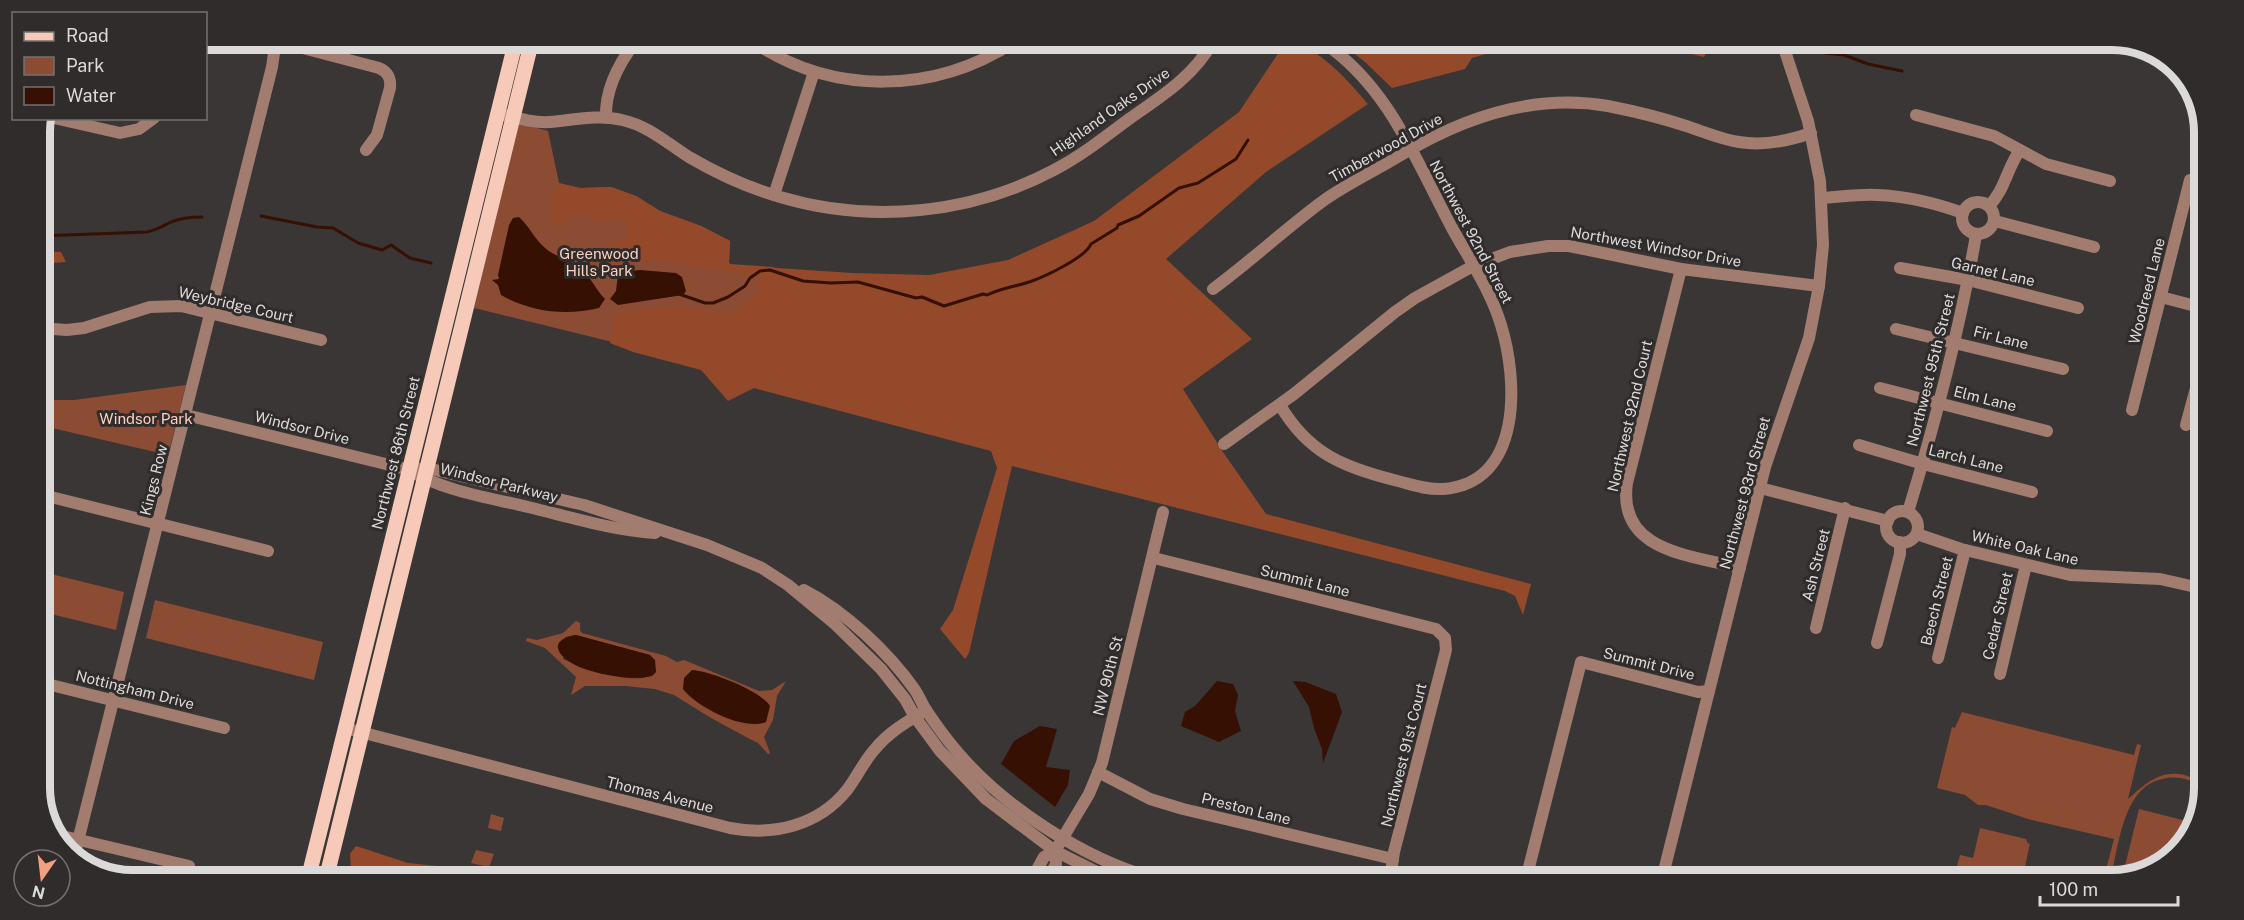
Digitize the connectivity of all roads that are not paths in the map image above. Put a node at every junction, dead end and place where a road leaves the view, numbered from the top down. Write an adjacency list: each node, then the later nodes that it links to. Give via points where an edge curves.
1 (275, 50): 40 (street, Kings Row)
2 (313, 50): 20 (street, via 379,68 391,81 377,135)
3 (514, 50): 12 (main road, Northwest 86th Street)
4 (530, 50): 14 (main road)
5 (629, 50): 15 (street, via 608,93)
6 (767, 50): 11 (street)
7 (1000, 50): 11 (street, via 956,71 910,81 866,82)
8 (1207, 50): 24 (street, Highland Oaks Drive, via 1183,79 1079,155 1008,190 953,206 895,212 813,206)
9 (1333, 50): 19 (street, Northwest 92nd Street, via 1367,80)
10 (1785, 50): 18 (street, Northwest 93rd Street)
11 (814, 72): 24 (street)
12 (498, 114): 14 (street, Highland Oaks Drive); 57 (main road, Northwest 86th Street)
13 (1916, 115): 21 (street, via 1994,136)
14 (514, 117): 15 (street, Highland Oaks Drive, via 549,122); 58 (main road)
15 (606, 117): 24 (street, Highland Oaks Drive, via 642,126 721,174)
16 (63, 120): 17 (street, via 120,133 139,129)
17 (151, 120)
18 (1811, 133): 19 (street, Timberwood Drive, via 1774,142 1741,143 1652,116 1607,106 1559,102 1488,114); 25 (street, Northwest 93rd Street)
19 (1410, 148): 31 (street, Northwest 92nd Street); 36 (street, Timberwood Drive, via 1324,200)
20 (366, 150)
21 (2020, 150): 23 (street, via 2046,164); 26 (street)
22 (2190, 180): 37 (street, Woodreed Lane)
23 (2110, 181)
24 (774, 195)
25 (1821, 198): 27 (street, via 1899,196); 35 (street, Northwest 93rd Street)
26 (1989, 206): 27 (street, via 1974,203); 28 (street)
27 (1963, 213): 29 (street, via 1963,224)
28 (1995, 221): 29 (street, via 1986,233); 30 (street)
29 (1976, 235): 34 (street, Northwest 95th Street)
30 (2094, 247)
31 (1473, 266): 32 (street, Northwest Windsor Drive, via 1510,252 1548,246 1588,248); 49 (street, Northwest Windsor Drive, via 1395,312); 49 (street, Northwest 92nd Street, via 1493,304 1507,344 1512,387 1508,432 1498,456 1480,475 1457,486 1432,489 1367,473 1336,462 1311,443)
32 (1681, 268): 35 (street, Northwest Windsor Drive); 73 (street, Northwest 92nd Court, via 1627,483 1626,505 1635,526 1651,542)
33 (1900, 268): 34 (street, Garnet Lane)
34 (1968, 280): 39 (street, Garnet Lane); 44 (street, Northwest 95th Street)
35 (1820, 286): 59 (street, Northwest 93rd Street, via 1806,349)
36 (1213, 289)
37 (2161, 297): 38 (street); 50 (street, Woodreed Lane)
38 (2194, 306)
39 (2078, 308)
40 (211, 312): 41 (street, Weybridge Court, via 165,305 84,328); 43 (street, Weybridge Court); 51 (street, Kings Row)
41 (50, 329)
42 (1896, 329): 44 (street, Fir Lane)
43 (321, 340)
44 (1955, 342): 45 (street, Fir Lane); 48 (street, Northwest 95th Street)
45 (2063, 369)
46 (1880, 388): 48 (street, Elm Lane)
47 (2194, 395): 52 (street)
48 (1940, 403): 53 (street, Elm Lane); 56 (street, Northwest 95th Street)
49 (1280, 405): 54 (street, Northwest Windsor Drive)
50 (2132, 410)
51 (186, 415): 57 (street, Windsor Drive); 66 (street, Kings Row)
52 (2186, 425)
53 (2047, 430)
54 (1224, 444)
55 (1858, 445): 56 (street, Larch Lane)
56 (1923, 464): 60 (street, Larch Lane); 64 (street, Northwest 95th Street)
57 (410, 470): 58 (street, Windsor Parkway); 85 (main road, Northwest 86th Street)
58 (426, 474): 83 (street, Windsor Parkway, via 630,531 674,535 762,568 834,623); 86 (main road)
59 (1760, 488): 62 (street); 73 (street, Northwest 93rd Street)
60 (2032, 492)
61 (50, 497): 66 (street)
62 (1845, 508): 65 (street); 75 (street, Ash Street)
63 (1163, 512): 71 (street, NW 90th St)
64 (1908, 512): 65 (street, via 1896,512); 67 (street, via 1917,521)
65 (1888, 521): 68 (street, via 1889,535)
66 (158, 524): 70 (street); 82 (street, Kings Row)
67 (1917, 534): 68 (street); 69 (street, White Oak Lane)
68 (1900, 542): 77 (street)
69 (1965, 550): 72 (street, White Oak Lane); 78 (street, Beech Street)
70 (268, 551)
71 (1154, 558): 76 (street, Summit Lane, via 1436,629); 87 (street, NW 90th St)
72 (2026, 565): 74 (street, White Oak Lane, via 2070,575 2160,579); 79 (street, Cedar Street)
73 (1740, 568): 81 (street, Northwest 93rd Street)
74 (2194, 587)
75 (1816, 628)
76 (1446, 638): 93 (street, Northwest 91st Court)
77 (1877, 643)
78 (1938, 658)
79 (2000, 674)
80 (50, 685): 82 (street, Nottingham Drive)
81 (1709, 692): 102 (street, Summit Drive, via 1581,662); 103 (street, Northwest 93rd Street)
82 (114, 700): 84 (street, Nottingham Drive); 90 (street, Kings Row)
83 (921, 714): 86 (street, Thomas Avenue, via 885,738 845,793 821,813 792,827 762,832 730,828); 89 (street, Windsor Parkway, via 973,768); 92 (street, Windsor Parkway, via 940,751 978,792)
84 (224, 728)
85 (345, 728): 86 (street, Thomas Avenue); 95 (main road, Northwest 86th Street)
86 (362, 733): 96 (main road)
87 (1098, 772): 89 (street, NW 90th St); 93 (street, Preston Lane, via 1150,799 1183,809)
88 (65, 837): 90 (street)
89 (1062, 838): 92 (street, NW 90th St); 100 (street, Windsor Parkway)
90 (78, 840): 91 (street, Kings Row); 94 (street)
91 (76, 848)
92 (1055, 850): 97 (street, via 1044,857); 98 (street); 99 (street, Windsor Parkway)
93 (1393, 859): 101 (street, Northwest 91st Court)
94 (189, 866)
95 (310, 870)
96 (328, 870)
97 (1037, 870)
98 (1053, 870)
99 (1094, 870)
100 (1126, 870)
101 (1391, 870)
102 (1528, 870)
103 (1664, 870)

